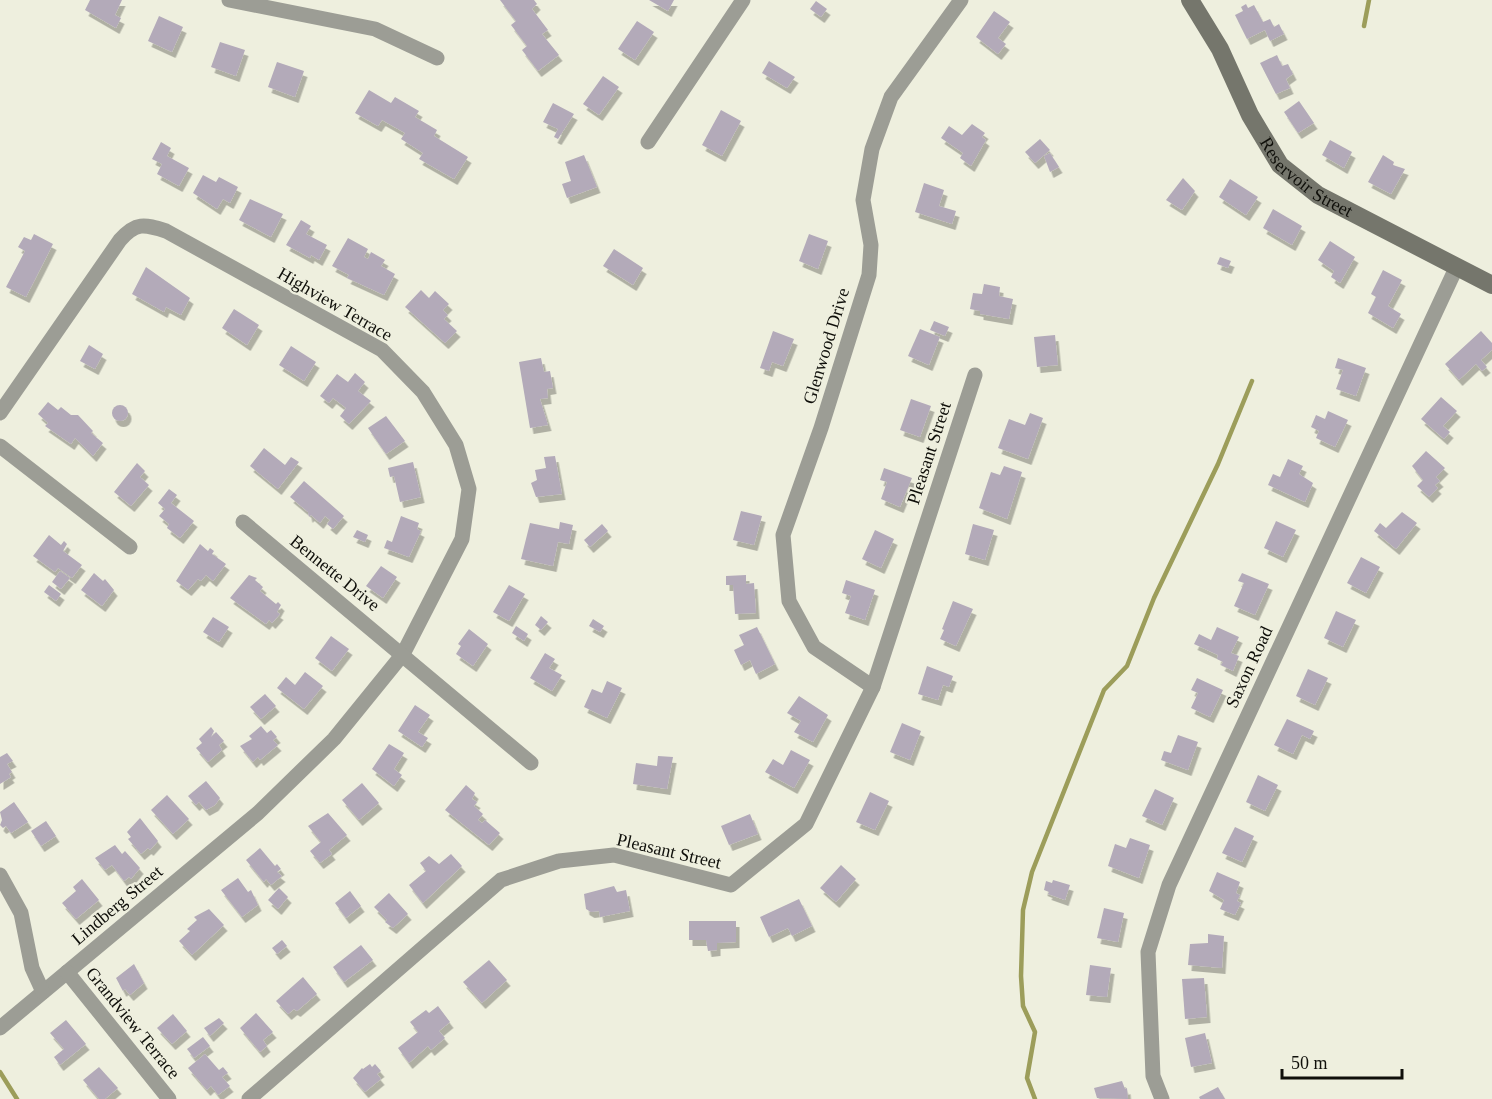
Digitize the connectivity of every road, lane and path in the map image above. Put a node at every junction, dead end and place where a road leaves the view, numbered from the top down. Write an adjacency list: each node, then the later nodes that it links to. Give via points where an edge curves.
1 (229, 0): 5 (street, via 375,29)
2 (742, 0): 6 (street)
3 (961, 0): 15 (street, Glenwood Drive, via 891,96 872,149 863,200 871,245 869,275 783,535 789,601 814,647)
4 (1190, 0): 7 (street, Reservoir Street, via 1280,165 1318,195)
5 (438, 58)
6 (648, 142)
7 (1457, 266): 8 (street, Reservoir Street); 24 (street, Saxon Road, via 1169,885 1148,952 1153,1076)
8 (1492, 285)
9 (975, 375): 15 (street, Pleasant Street)
10 (0, 413): 14 (street, Highview Terrace, via 120,240 130,229 146,225 166,231 382,350 423,392 456,445 469,489 462,539)
11 (0, 446): 13 (street)
12 (243, 522): 14 (street, Bennette Drive)
13 (130, 547)
14 (402, 654): 16 (street, Bennette Drive); 17 (street, Highview Terrace, via 334,739)
15 (873, 687): 23 (street, Pleasant Street, via 806,824 731,885 614,855 560,861 501,880)
16 (531, 763)
17 (258, 813): 19 (street, Lindberg Street)
18 (0, 875): 20 (street, via 21,913 32,968)
19 (67, 972): 20 (street, Lindberg Street); 22 (street, Grandview Terrace)
20 (43, 992): 21 (street, Lindberg Street)
21 (0, 1028)
22 (169, 1099)
23 (249, 1099)
24 (1162, 1099)

